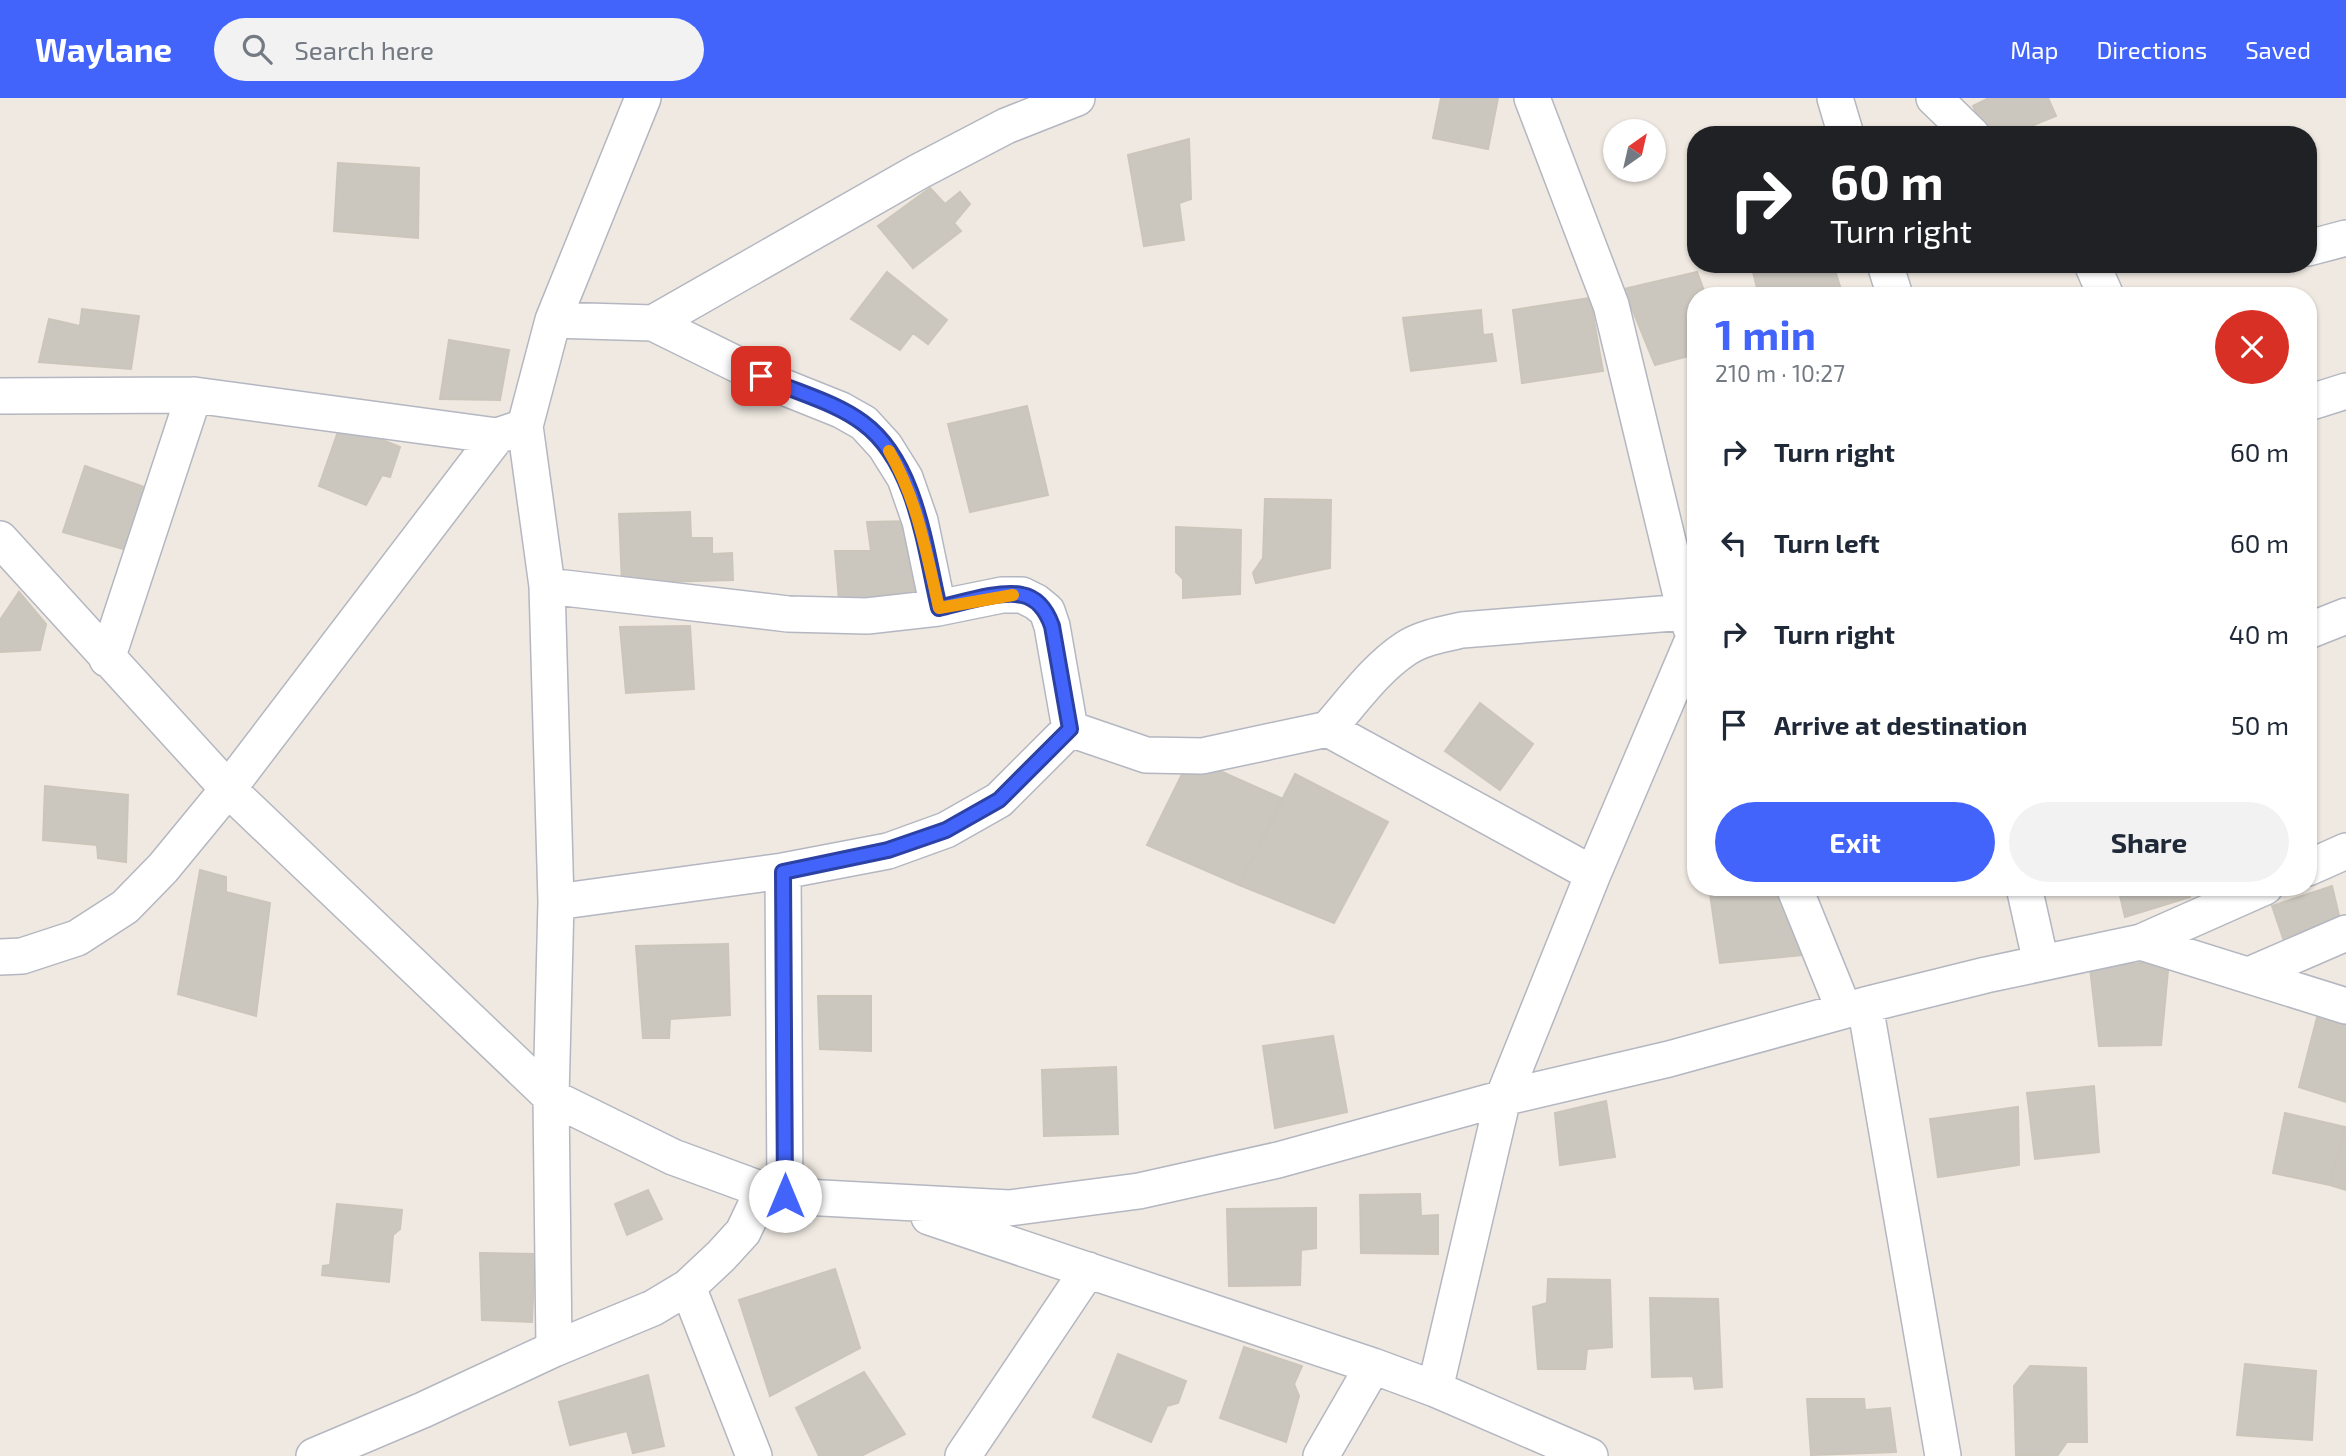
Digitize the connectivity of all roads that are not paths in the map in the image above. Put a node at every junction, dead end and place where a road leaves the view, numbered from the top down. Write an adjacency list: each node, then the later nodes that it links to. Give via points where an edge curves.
1 (643, 98): 10 (street)
2 (1077, 98): 11 (street, via 1006,126 918,172)
3 (1532, 98): 20 (street, via 1611,305)
4 (1835, 98): 6 (street)
5 (1934, 98): 7 (street)
6 (1843, 126)
7 (1963, 126)
8 (2346, 238): 9 (street)
9 (2317, 246)
10 (553, 320): 11 (street); 16 (street)
11 (653, 323): 19 (street, via 864,423 905,478 920,521)
12 (2346, 391): 15 (street)
13 (194, 395): 14 (street); 16 (street); 25 (street)
14 (0, 396)
15 (2317, 400)
16 (511, 431): 18 (street); 28 (street)
17 (0, 539): 25 (street)
18 (548, 586): 19 (street, via 788,614 867,616); 36 (street)
19 (939, 608): 26 (street, via 1022,595 1046,611)
20 (1687, 610)
21 (2346, 616): 22 (street)
22 (2317, 627)
23 (1687, 630): 27 (street, via 1462,629 1406,648)
24 (1687, 642): 32 (street)
25 (107, 659): 28 (street)
26 (1070, 729): 27 (street, via 1146,755 1191,756); 31 (street, via 999,800 946,830 888,850)
27 (1328, 729): 32 (street)
28 (228, 789): 39 (street, via 125,907 77,939 22,956); 44 (street)
29 (2346, 851): 30 (street)
30 (2317, 864)
31 (783, 872): 36 (street); 46 (street)
32 (1593, 874): 45 (street)
33 (1799, 896): 43 (street)
34 (2026, 896): 40 (street)
35 (2245, 896): 38 (street)
36 (556, 902): 44 (street)
37 (2346, 933): 41 (street)
38 (2141, 942): 40 (street); 41 (street)
39 (0, 957)
40 (2041, 963): 43 (street)
41 (2249, 975): 42 (street)
42 (2346, 1006)
43 (1855, 1007): 45 (street, via 1669,1059); 58 (street)
44 (551, 1097): 46 (street, via 673,1157); 50 (street)
45 (1503, 1098): 47 (street, via 1278,1160 1139,1191 1009,1209); 52 (street)
46 (774, 1193): 47 (street); 49 (street)
47 (889, 1203): 48 (street)
48 (1088, 1270): 51 (street); 55 (street)
49 (688, 1287): 50 (street, via 653,1308); 54 (street)
50 (554, 1349): 53 (street)
51 (1373, 1366): 52 (street); 56 (street)
52 (1435, 1389): 57 (street)
53 (314, 1456)
54 (754, 1456)
55 (963, 1456)
56 (1321, 1456)
57 (1590, 1456)
58 (1943, 1456)

